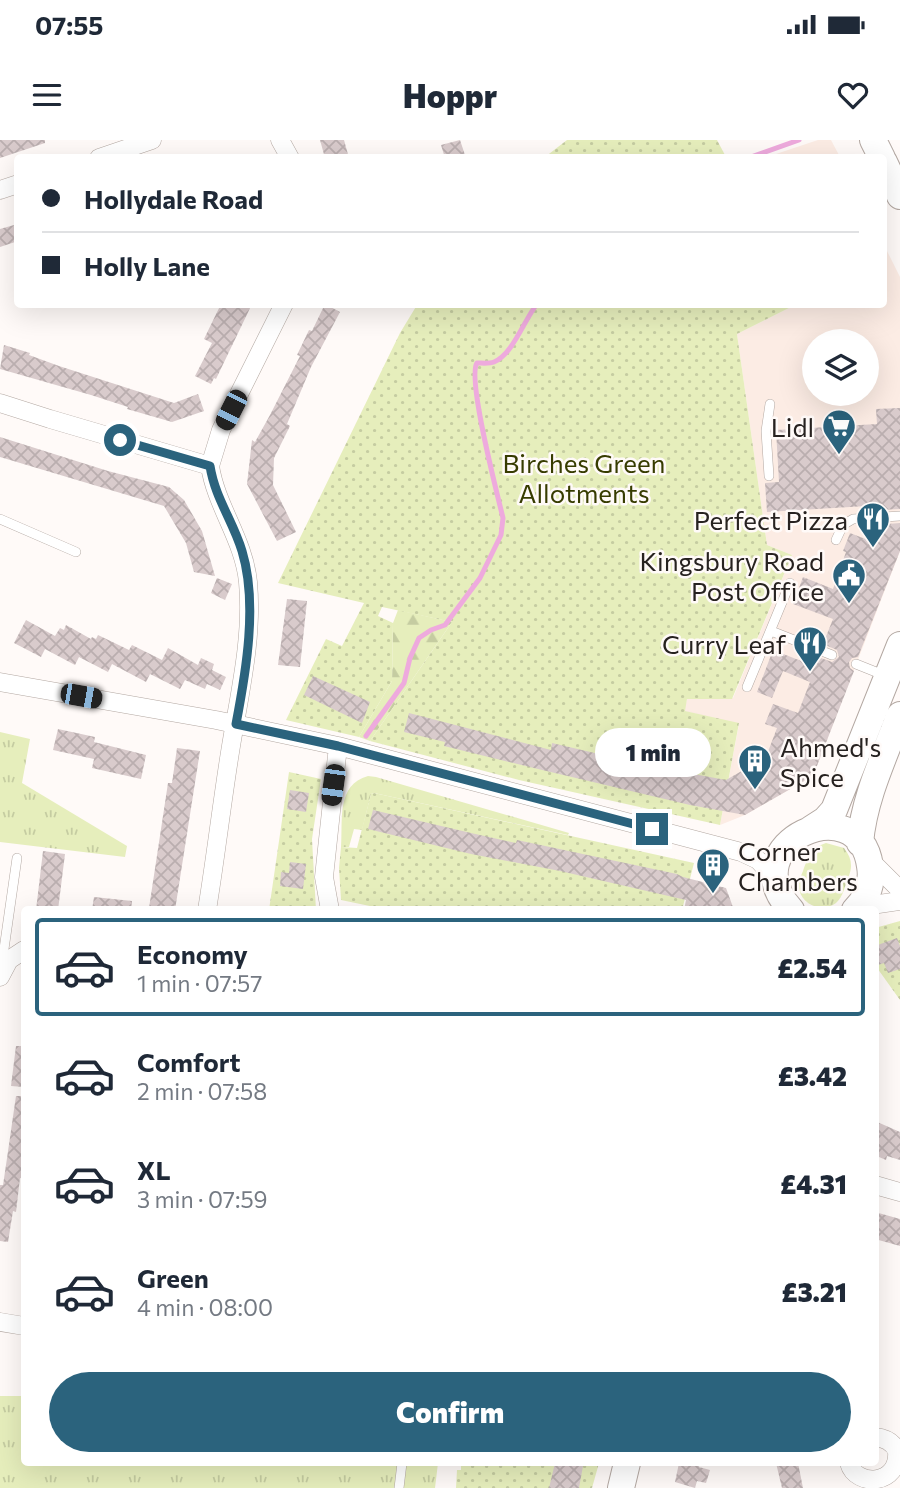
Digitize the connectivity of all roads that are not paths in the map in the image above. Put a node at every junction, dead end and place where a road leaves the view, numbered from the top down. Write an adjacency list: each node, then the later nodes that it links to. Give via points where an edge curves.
1 (152, 140): 2 (street)
2 (111, 154)
3 (887, 168): 4 (street)
4 (900, 196)
5 (282, 308): 8 (street, via 221,430)
6 (0, 402): 8 (street)
7 (770, 404): 9 (lane)
8 (210, 466): 23 (street, via 213,486 242,551 247,579 249,612)
9 (768, 477)
10 (900, 516): 12 (lane, via 853,519 843,525)
11 (0, 519): 13 (lane)
12 (836, 540)
13 (76, 552)
14 (790, 583): 15 (lane)
15 (771, 631): 17 (lane); 21 (lane)
16 (900, 645): 19 (street)
17 (832, 655)
18 (856, 664): 19 (lane)
19 (887, 676): 25 (street, via 834,810)
20 (0, 682): 23 (street)
21 (747, 687)
22 (900, 715): 27 (street, via 866,802 862,818)
23 (236, 724): 24 (street); 33 (street)
24 (338, 746): 28 (street); 34 (street, via 324,877)
25 (811, 829): 26 (street); 27 (street, via 821,826 851,834)
26 (784, 848): 28 (street); 30 (street, via 777,861)
27 (865, 851): 31 (street); 36 (street, via 871,883)
28 (741, 852): 30 (street, via 758,860)
29 (17, 858): 38 (lane)
30 (776, 880): 35 (street)
31 (900, 890)
32 (900, 901): 37 (street)
33 (208, 906)
34 (329, 906)
35 (788, 906)
36 (859, 906)
37 (873, 906)
38 (9, 955): 39 (street)
39 (0, 977)
40 (879, 1186): 41 (street)
41 (900, 1192)
42 (0, 1322): 43 (street)
43 (21, 1326)
44 (879, 1438): 45 (street, via 890,1442)
45 (900, 1456): 48 (street, via 896,1475 877,1487 858,1482)
46 (402, 1466): 49 (lane)
47 (625, 1466): 50 (street)
48 (850, 1466)
49 (399, 1488)
50 (621, 1488)

